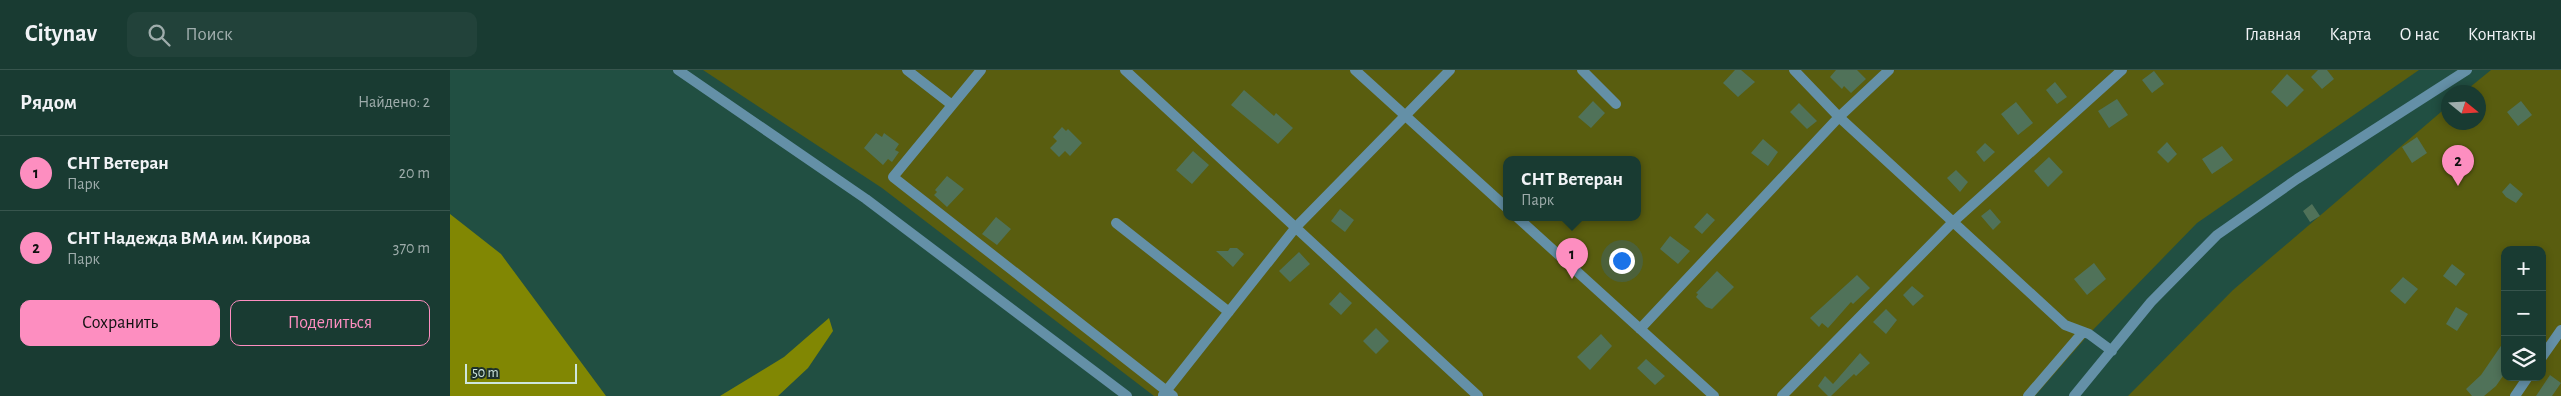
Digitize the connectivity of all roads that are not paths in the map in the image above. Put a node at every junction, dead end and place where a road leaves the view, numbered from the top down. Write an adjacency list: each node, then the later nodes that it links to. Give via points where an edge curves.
1 (678, 70): 29 (street, via 866,199)
2 (907, 70): 13 (street)
3 (981, 70): 13 (street)
4 (1125, 70): 20 (street)
5 (1356, 70): 14 (street)
6 (1450, 70): 14 (street)
7 (1582, 70): 12 (street)
8 (1794, 70): 15 (street)
9 (1889, 70): 15 (street)
10 (2122, 70): 18 (street)
11 (2467, 70): 25 (street, via 2297,179 2217,235 2151,302)
12 (1616, 104)
13 (952, 105): 28 (street, via 893,177)
14 (1405, 116): 16 (street); 20 (street)
15 (1839, 117): 18 (street); 22 (street)
16 (1503, 204)
17 (1521, 221): 22 (street)
18 (1953, 222): 24 (street, via 2065,325); 32 (street)
19 (1116, 223): 21 (street)
20 (1296, 227): 21 (street); 30 (street)
21 (1229, 312): 28 (street)
22 (1640, 329): 31 (street)
23 (2561, 330): 26 (street)
24 (2083, 332): 25 (street); 33 (street)
25 (2112, 351): 34 (street)
26 (2546, 351)
27 (2525, 381): 35 (street)
28 (1167, 394)
29 (1127, 396)
30 (1478, 396)
31 (1714, 396)
32 (1782, 396)
33 (2028, 396)
34 (2074, 396)
35 (2515, 396)

